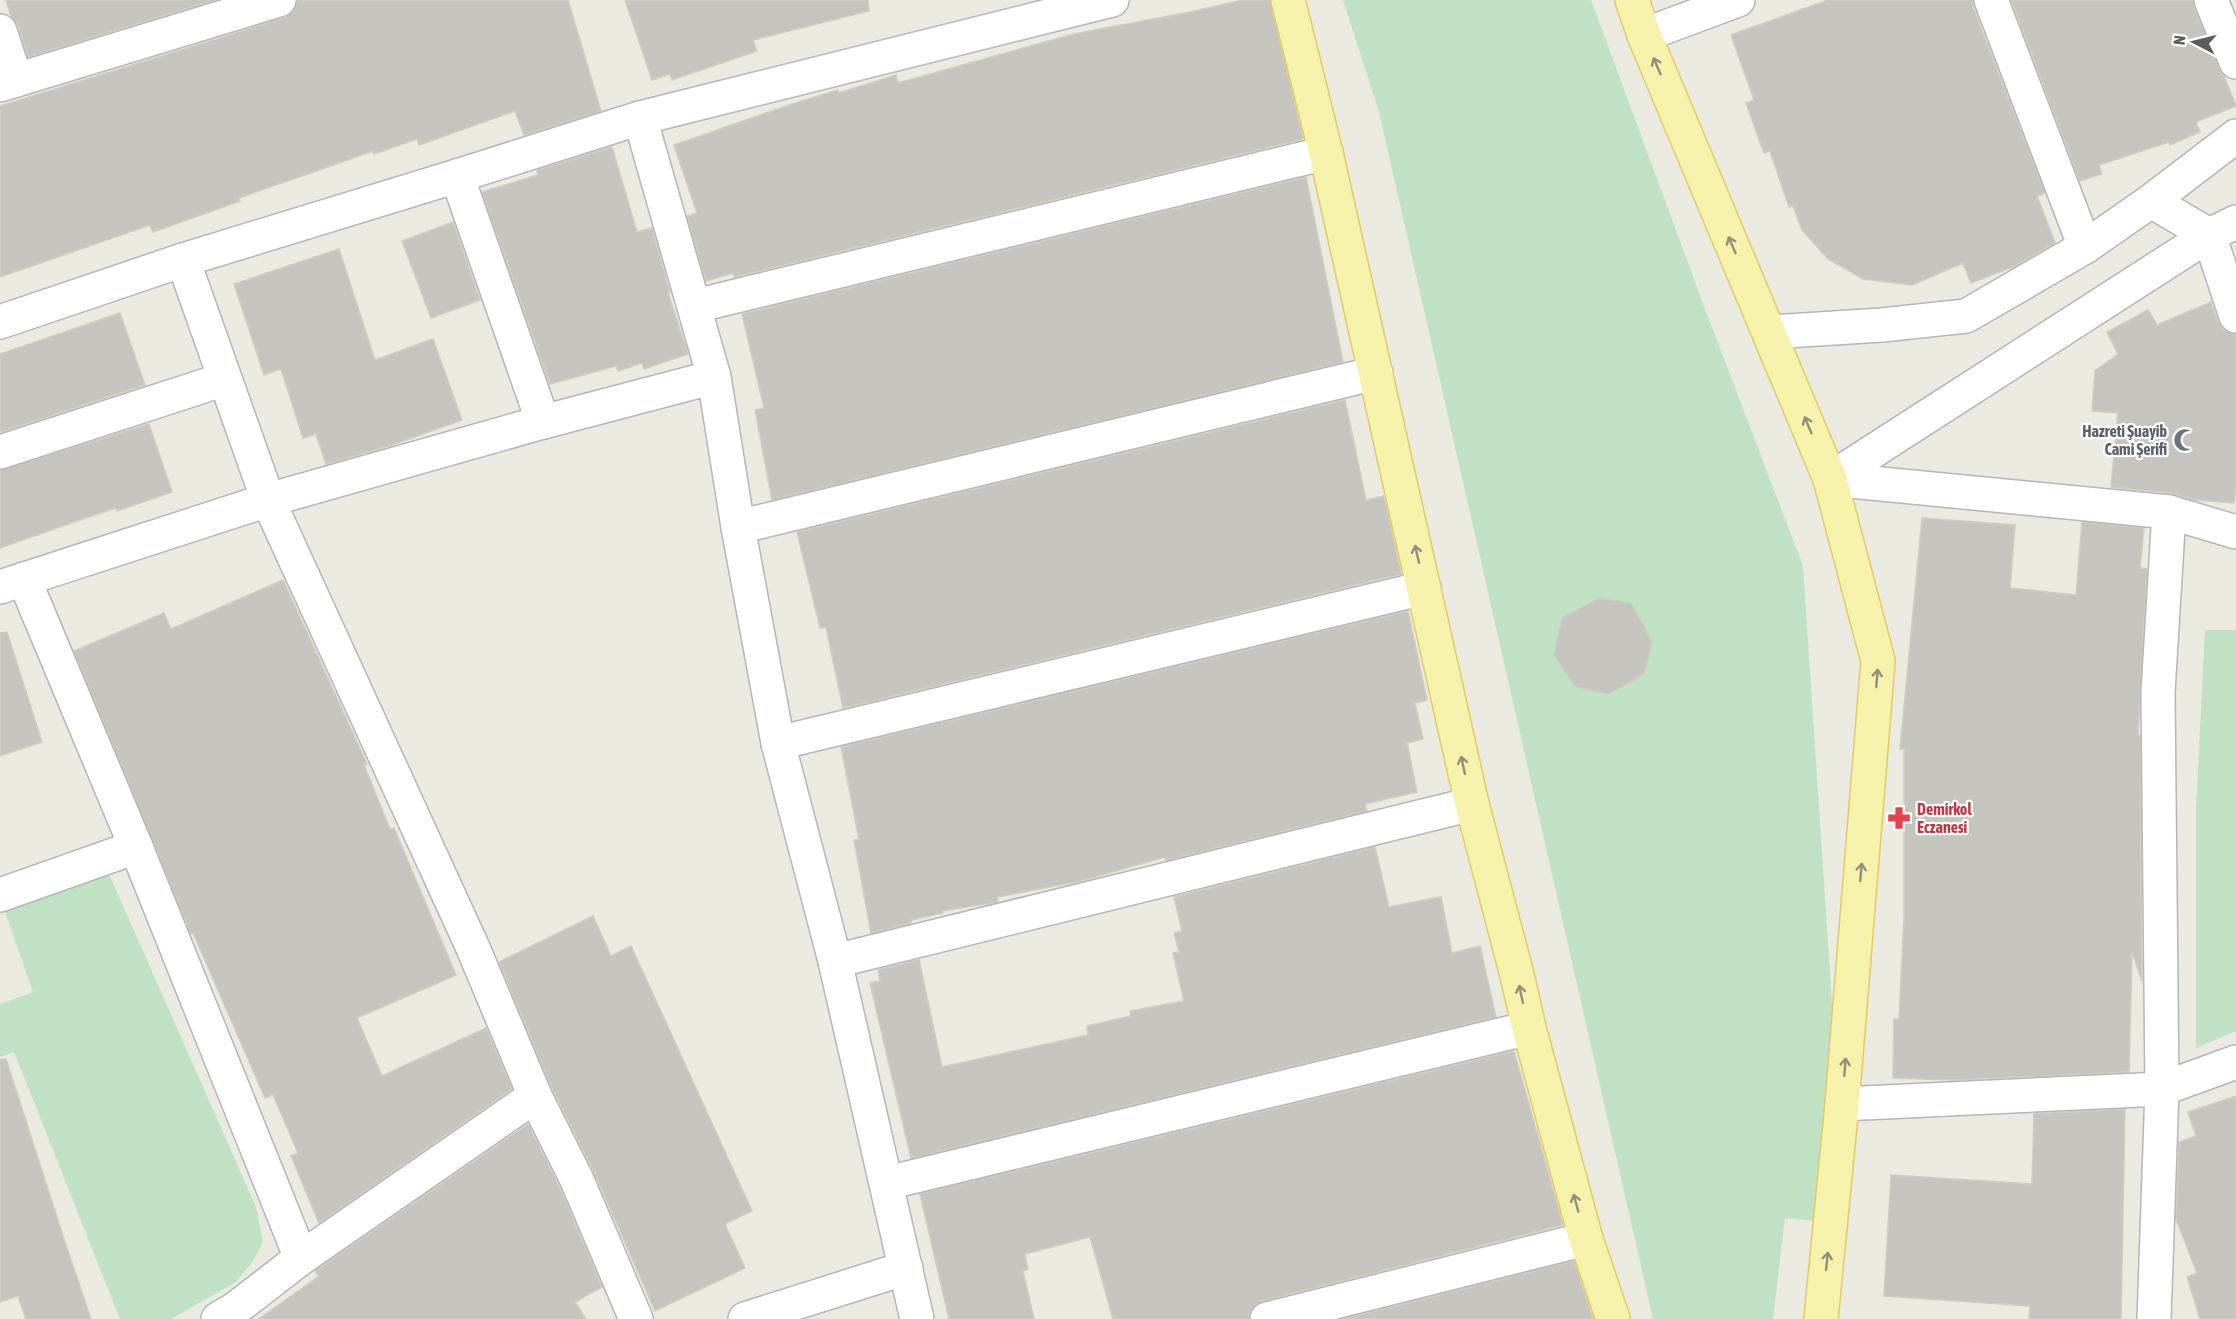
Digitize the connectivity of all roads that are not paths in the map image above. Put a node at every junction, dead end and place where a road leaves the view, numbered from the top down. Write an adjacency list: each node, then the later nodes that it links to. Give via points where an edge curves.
1 (279, 0): 11 (street)
2 (1112, 0): 12 (street)
3 (1288, 0): 14 (main road)
4 (1632, 0): 9 (main road)
5 (1738, 0): 9 (street)
6 (1991, 0): 18 (street)
7 (2211, 0): 10 (street)
8 (0, 31): 11 (street)
9 (1644, 35): 23 (main road, one-way to 9)
10 (2236, 62)
11 (8, 82)
12 (640, 118): 15 (street); 20 (street)
13 (2236, 136): 16 (street)
14 (1326, 153): 20 (street); 24 (main road)
15 (457, 176): 19 (street); 27 (street)
16 (2151, 201): 17 (street); 18 (street)
17 (2223, 228): 21 (street); 29 (street)
18 (2085, 247): 23 (street, via 1966,316)
19 (183, 260): 22 (street); 26 (street)
20 (695, 306): 25 (street)
21 (2236, 316)
22 (0, 322)
23 (1769, 332): 29 (main road, one-way to 23)
24 (1376, 373): 32 (street); 35 (main road, one-way to 24)
25 (714, 377): 27 (street); 32 (street)
26 (225, 380): 28 (street); 30 (street)
27 (543, 422): 30 (street)
28 (0, 452)
29 (1830, 479): 31 (street); 45 (main road, one-way to 29, via 1878,661)
30 (268, 500): 34 (street); 44 (street, via 473,948)
31 (2169, 512): 33 (street); 43 (street, via 2158,692)
32 (738, 527): 36 (street)
33 (2236, 532)
34 (12, 583): 38 (street)
35 (1424, 588): 36 (street); 37 (main road, one-way to 35)
36 (778, 743): 40 (street)
37 (1472, 804): 40 (street); 41 (main road, one-way to 37)
38 (136, 847): 39 (street); 48 (street)
39 (0, 895)
40 (835, 961): 46 (street)
41 (1529, 1028): 46 (street); 47 (main road, one-way to 41)
42 (2236, 1062): 43 (street)
43 (2162, 1089): 45 (street); 58 (street)
44 (535, 1096): 48 (street); 51 (street, via 577,1180)
45 (1842, 1104): 57 (main road, one-way to 45)
46 (887, 1183): 49 (street)
47 (1586, 1239): 55 (street); 56 (main road)
48 (301, 1258): 50 (street)
49 (906, 1268): 52 (street); 53 (street); 54 (street)
50 (218, 1319)
51 (636, 1319)
52 (745, 1319)
53 (824, 1319)
54 (917, 1319)
55 (1266, 1319)
56 (1613, 1319)
57 (1821, 1319)
58 (2154, 1319)

